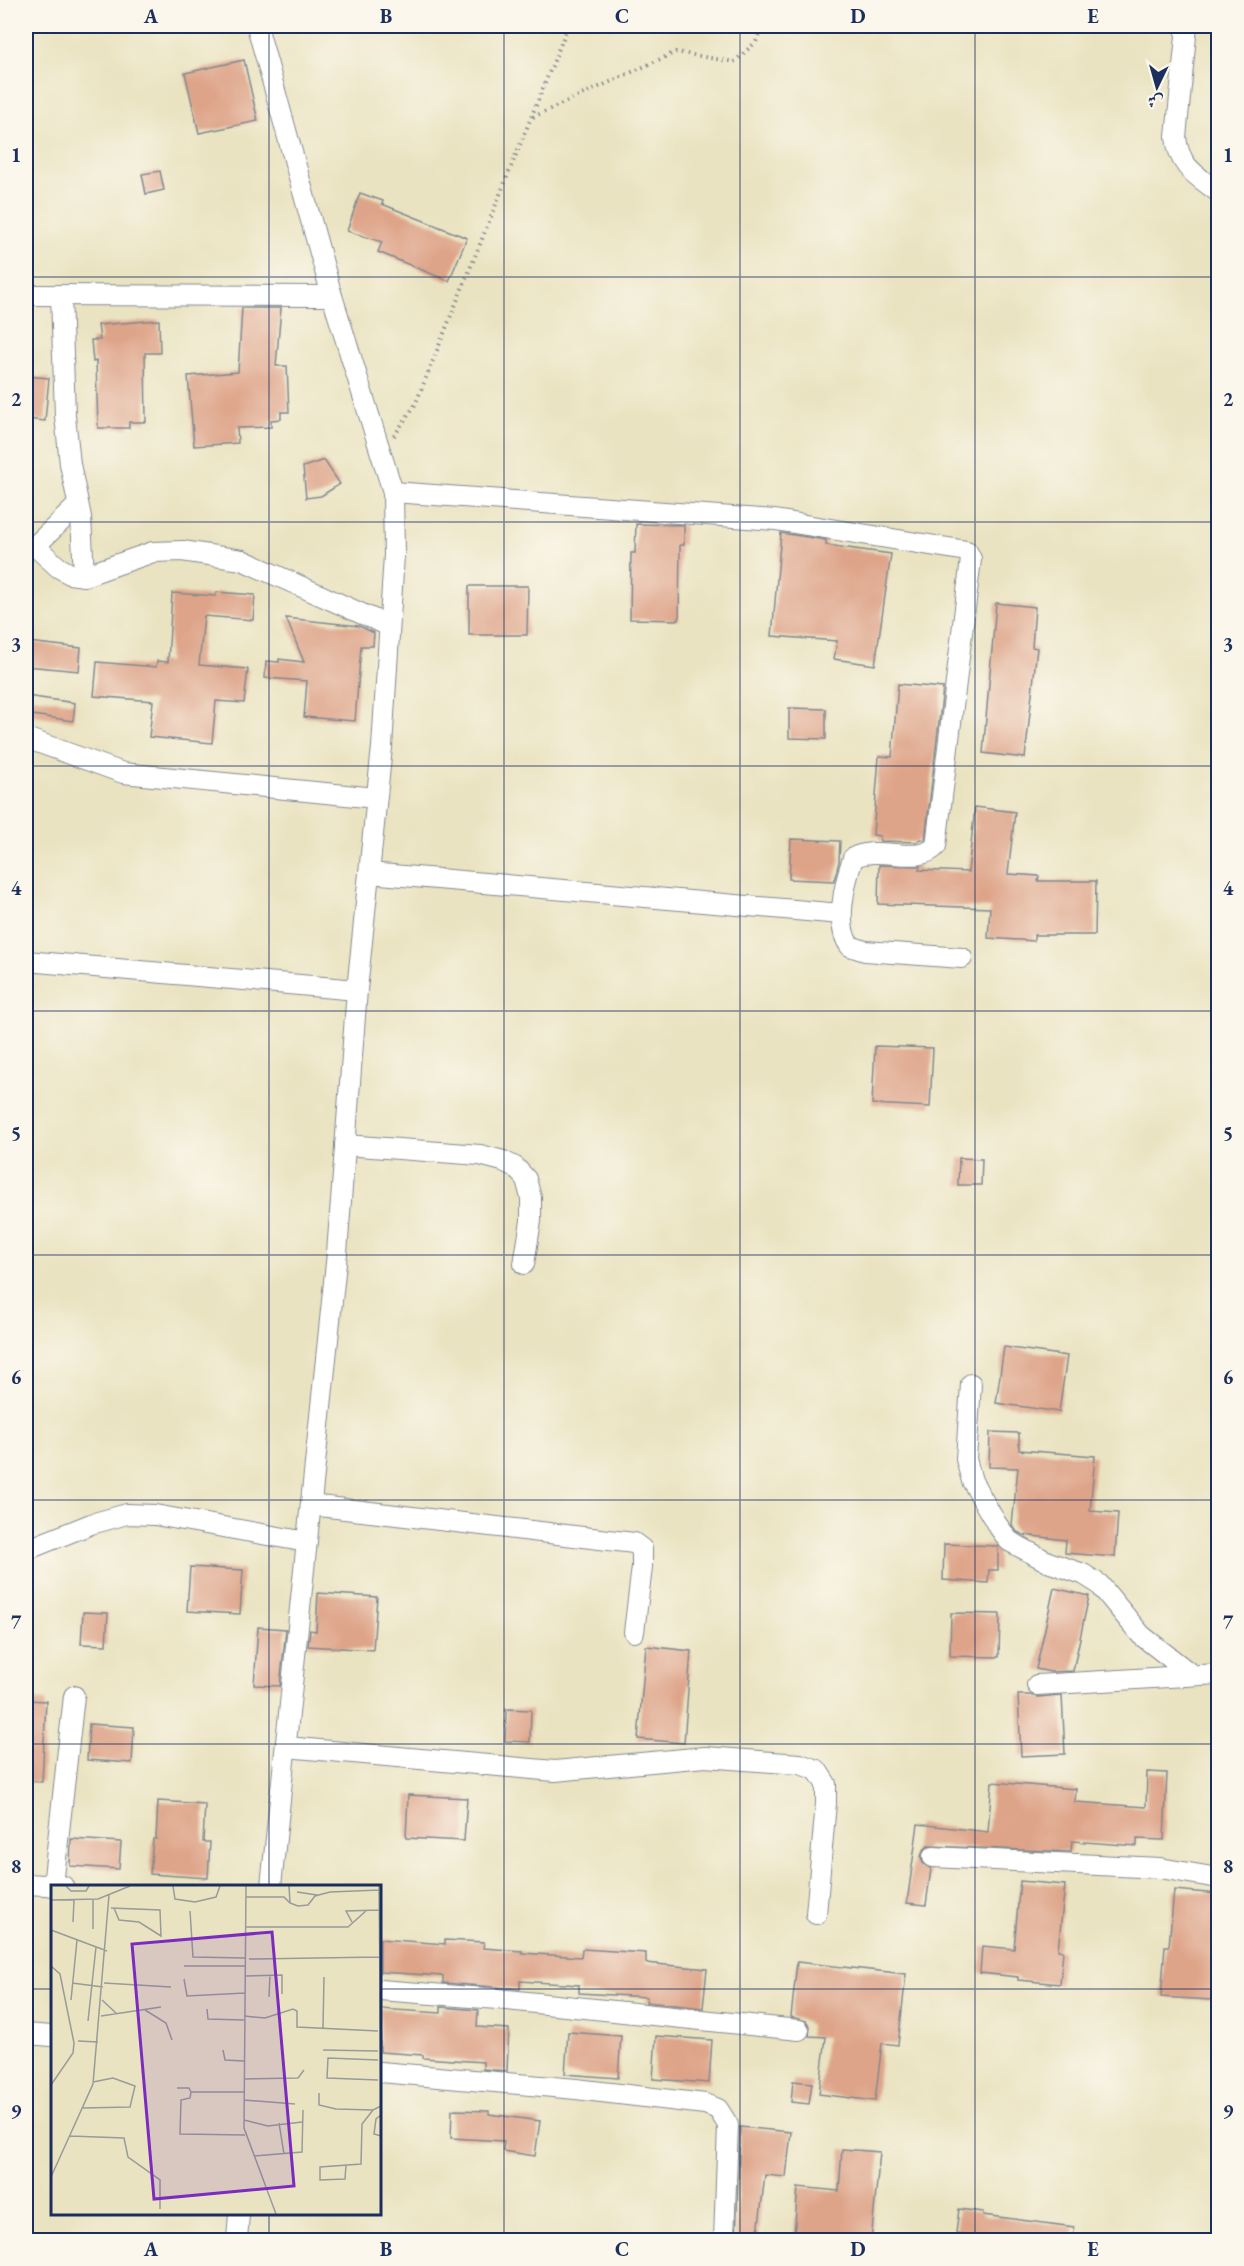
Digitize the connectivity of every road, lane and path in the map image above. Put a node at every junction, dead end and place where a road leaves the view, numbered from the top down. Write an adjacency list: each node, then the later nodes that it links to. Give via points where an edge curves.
1 (256, 26): 9 (street)
2 (568, 26): 5 (path)
3 (762, 26): 5 (path, via 756,42 734,62 676,52)
4 (1187, 26): 6 (street, via 1177,151 1191,171)
5 (532, 118): 10 (path, via 415,405)
6 (1218, 192)
7 (26, 295): 8 (street)
8 (61, 295): 9 (street); 12 (street, via 65,416)
9 (333, 296): 10 (street)
10 (381, 455): 11 (street)
11 (393, 492): 15 (street); 19 (street, via 775,520 967,551 971,559 936,846 923,855 877,852 854,858)
12 (78, 505): 13 (street); 14 (street)
13 (30, 547): 14 (street, via 70,574)
14 (84, 576): 15 (street, via 153,552 182,551 242,560)
15 (389, 626): 17 (street)
16 (26, 738): 17 (street, via 123,773)
17 (376, 798): 18 (street)
18 (369, 873): 19 (street); 22 (street)
19 (842, 914): 20 (street, via 842,931 850,946 865,951)
20 (962, 958)
21 (26, 961): 22 (street)
22 (357, 990): 23 (street)
23 (345, 1145): 24 (street, via 480,1155 516,1167 526,1179 531,1198); 26 (street)
24 (524, 1264)
25 (971, 1384): 31 (street, via 966,1459 972,1481 1009,1541 1099,1584 1141,1635)
26 (311, 1505): 27 (street); 29 (street, via 634,1543 642,1549 642,1567)
27 (307, 1542): 28 (street, via 155,1515 127,1514); 34 (street)
28 (26, 1550)
29 (634, 1632)
30 (1218, 1674): 31 (street)
31 (1192, 1676): 32 (street)
32 (1036, 1685)
33 (74, 1696): 38 (street)
34 (286, 1747): 39 (street); 41 (street, via 555,1771 705,1757 800,1764 818,1770 826,1784)
35 (933, 1857): 36 (street, via 1160,1868)
36 (1218, 1878)
37 (26, 1884): 40 (street)
38 (59, 1885)
39 (271, 1885)
40 (51, 1886)
41 (816, 1914)
42 (381, 1990): 43 (street)
43 (799, 2030)
44 (26, 2034): 45 (street)
45 (51, 2036)
46 (381, 2072): 49 (street, via 576,2089 705,2104 718,2109 728,2125)
47 (239, 2215): 48 (street)
48 (237, 2241)
49 (724, 2241)

